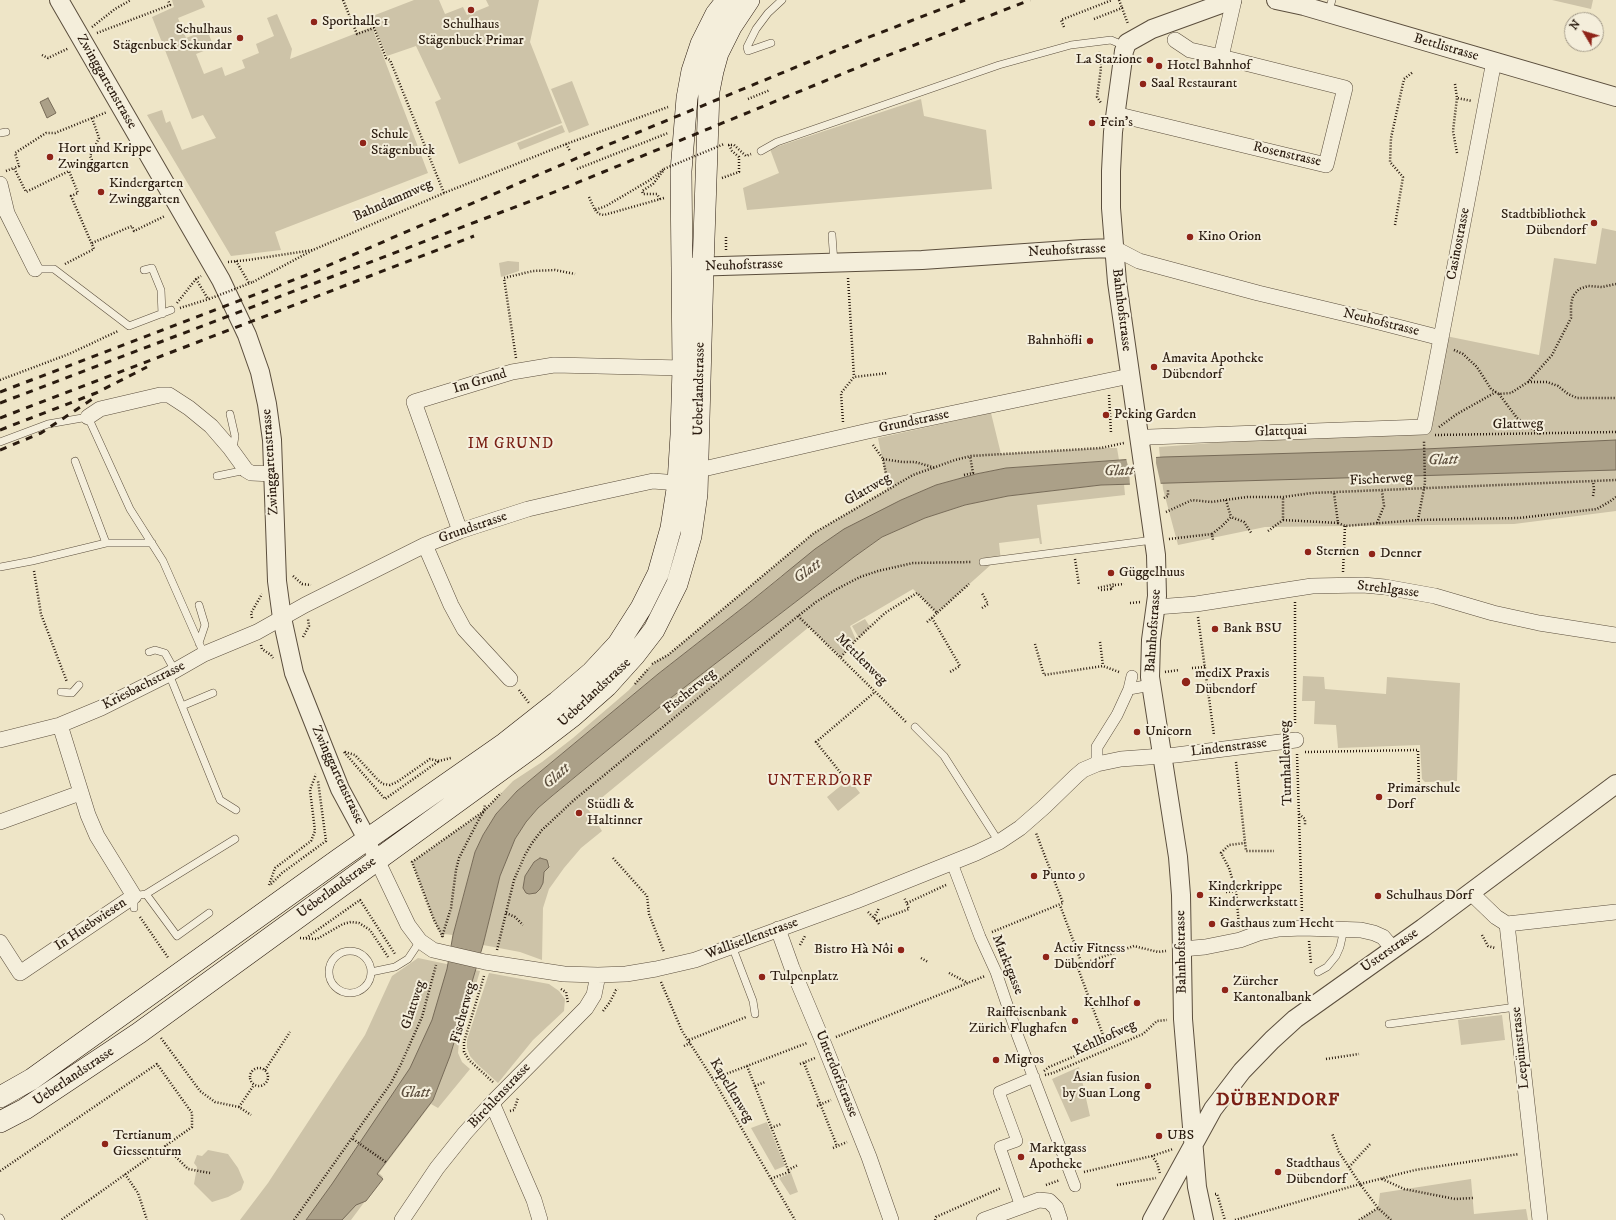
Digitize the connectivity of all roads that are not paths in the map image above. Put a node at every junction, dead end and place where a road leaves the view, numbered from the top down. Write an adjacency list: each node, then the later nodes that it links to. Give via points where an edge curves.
1 (59, 0): 39 (street, Zwinggartenstrasse, via 235,307 260,372 271,433)
2 (727, 0): 20 (main road, Ueberlandstrasse, via 716,14 701,44 687,98 681,171)
3 (749, 0): 21 (main road, Ueberlandstrasse, via 718,53 711,78)
4 (782, 0): 10 (lane, via 756,29 747,47 748,51)
5 (1233, 0): 11 (street, via 1152,30 1130,40); 12 (street)
6 (1276, 0): 7 (street, Bettlistrasse)
7 (1306, 3): 8 (street, Bettlistrasse)
8 (1330, 7): 13 (street, Bettlistrasse)
9 (1175, 40): 12 (street, Rosenstrasse, via 1190,50)
10 (771, 43)
11 (1126, 46): 15 (street, Bahnhofstrasse); 16 (lane, via 1111,40 1071,45 999,65 777,142)
12 (1220, 57): 15 (street, Rosenstrasse, via 1345,88 1326,165)
13 (1494, 61): 14 (street, Bettlistrasse); 27 (street, Casinostrasse)
14 (1616, 97)
15 (1110, 112): 19 (street, Bahnhofstrasse)
16 (761, 150)
17 (1, 192): 23 (street, via 7,213)
18 (832, 235): 22 (lane)
19 (1114, 248): 22 (street, Neuhofstrasse, via 922,260); 27 (street, Neuhofstrasse, via 1139,261); 29 (street, Bahnhofstrasse)
20 (682, 267): 21 (street, Neuhofstrasse); 28 (main road, Ueberlandstrasse)
21 (703, 268): 22 (street, Neuhofstrasse); 37 (main road, Ueberlandstrasse)
22 (841, 268)
23 (35, 269): 26 (lane, via 54,269 129,326)
24 (144, 270): 26 (lane, via 152,268 161,290)
25 (171, 310): 26 (lane)
26 (162, 314)
27 (1440, 341): 32 (street, Casinostrasse)
28 (683, 368): 41 (main road, Ueberlandstrasse); 42 (street, Im Grund, via 554,365 518,370 414,402)
29 (1130, 376): 34 (street, Bahnhofstrasse); 37 (street, Grundstrasse, via 868,431)
30 (230, 414): 35 (lane, via 235,436)
31 (88, 416): 33 (lane, via 48,424); 35 (street, via 100,409 169,395 200,416); 45 (lane, via 130,509)
32 (1426, 434): 34 (street, Glattquai, via 1149,437)
33 (0, 442)
34 (1139, 444): 43 (street, Bahnhofstrasse, via 1147,495)
35 (233, 451): 38 (street)
36 (75, 461): 44 (lane)
37 (704, 469): 77 (main road, Ueberlandstrasse, via 697,494 692,536 677,584 654,630 634,656 573,716)
38 (246, 470): 39 (street, via 252,473); 40 (lane)
39 (274, 474): 51 (street, Zwinggartenstrasse, via 277,581)
40 (217, 476)
41 (678, 482): 42 (street, Grundstrasse, via 653,481 584,496 528,509); 75 (main road, Ueberlandstrasse, via 671,528 658,574 641,608 618,644 592,672 505,743)
42 (460, 530): 46 (street, Grundstrasse)
43 (1160, 540): 47 (lane); 49 (street, Bahnhofstrasse, via 1158,582)
44 (106, 543): 45 (lane); 48 (lane)
45 (152, 543): 53 (lane, via 163,561)
46 (424, 545): 51 (street, Grundstrasse); 58 (street, via 464,629)
47 (983, 562)
48 (0, 567)
49 (1149, 604): 52 (street, Strehlgasse, via 1196,604 1312,586 1343,585 1396,589 1435,596 1539,623); 57 (street, Bahnhofstrasse, via 1150,650)
50 (199, 605): 53 (lane, via 205,625)
51 (282, 618): 53 (street, Kriesbachstrasse, via 257,632); 75 (street, Zwinggartenstrasse, via 294,673 306,705 340,788)
52 (1616, 635)
53 (202, 649): 55 (street, Kriesbachstrasse)
54 (149, 652): 55 (lane, via 155,650 165,654)
55 (172, 673): 63 (lane); 64 (street, Kriesbachstrasse)
56 (1132, 676): 60 (street)
57 (1156, 678): 60 (street); 68 (street, Bahnhofstrasse)
58 (510, 679)
59 (79, 685): 61 (lane, via 72,693)
60 (1129, 689): 69 (street, via 1117,715 1097,747)
61 (61, 692)
62 (213, 693): 63 (lane)
63 (182, 706): 72 (lane, via 220,800)
64 (60, 725): 66 (street, Kriesbachstrasse); 71 (street, In Huebwiesen)
65 (915, 727): 76 (lane, via 944,756)
66 (0, 740)
67 (1296, 746): 68 (street, Lindenstrasse, via 1234,747)
68 (1162, 756): 69 (street, Wallisellenstrasse, via 1121,759); 89 (street, Bahnhofstrasse, via 1178,857)
69 (1097, 764): 76 (street, Wallisellenstrasse, via 1083,770 1030,820)
70 (1616, 784): 79 (street, Usterstrasse)
71 (80, 793): 73 (street); 80 (street, In Huebwiesen, via 97,836)
72 (236, 810)
73 (0, 822)
74 (235, 839): 80 (lane)
75 (367, 839): 77 (street, Wallisellenstrasse); 98 (main road, Ueberlandstrasse, via 32,1079)
76 (999, 842): 78 (street, Wallisellenstrasse)
77 (377, 860): 86 (street, Wallisellenstrasse, via 408,925); 100 (main road, Ueberlandstrasse, via 139,1033 25,1109)
78 (954, 868): 84 (street, Wallisellenstrasse, via 899,884); 97 (street, Marktgasse, via 996,972)
79 (1470, 892): 83 (street); 90 (street, Usterstrasse)
80 (138, 899): 82 (lane, via 177,936); 87 (street, In Huebwiesen, via 20,973)
81 (1616, 912): 83 (street)
82 (209, 913)
83 (1507, 924): 94 (street, Leepüntstrasse)
84 (778, 929): 88 (street, Wallisellenstrasse); 106 (street, Unterdorfstrasse, via 869,1157)
85 (1344, 929): 89 (street, via 1280,929 1240,940); 90 (street, via 1361,930 1383,936); 92 (lane, via 1336,956 1327,967)
86 (420, 941): 91 (lane, via 412,954 395,967); 93 (street, Wallisellenstrasse, via 441,953 486,966)
87 (0, 942)
88 (732, 946): 93 (street, Wallisellenstrasse, via 695,960 663,967 626,974); 95 (lane, via 753,1001)
89 (1182, 949): 101 (street, Bahnhofstrasse, via 1183,1019)
90 (1393, 949): 101 (street, Usterstrasse, via 1295,1019 1272,1040 1242,1071 1213,1109)
91 (371, 972): 91 (lane, via 366,960 355,952 348,951 341,953 331,962 329,976 336,988 348,993 361,990)
92 (1318, 972)
93 (598, 975): 99 (street, Birchlenstrasse, via 594,995 586,1008)
94 (1516, 1007): 96 (lane); 111 (street, Leepüntstrasse)
95 (755, 1014)
96 (1389, 1024)
97 (1034, 1077): 102 (street, Marktgasse); 103 (street, via 999,1092 1016,1141 1000,1147)
98 (0, 1097)
99 (498, 1097): 104 (street, Birchlenstrasse, via 442,1162); 105 (street)
100 (0, 1122)
101 (1193, 1146): 109 (street, Usterstrasse); 110 (street, Bahnhofstrasse, via 1197,1187)
102 (1073, 1181)
103 (1021, 1207): 107 (street); 108 (street, via 1039,1200 1049,1201 1056,1208)
104 (402, 1220)
105 (540, 1220)
106 (891, 1220)
107 (984, 1220)
108 (1060, 1220)
109 (1152, 1220)
110 (1204, 1220)
111 (1540, 1220)

